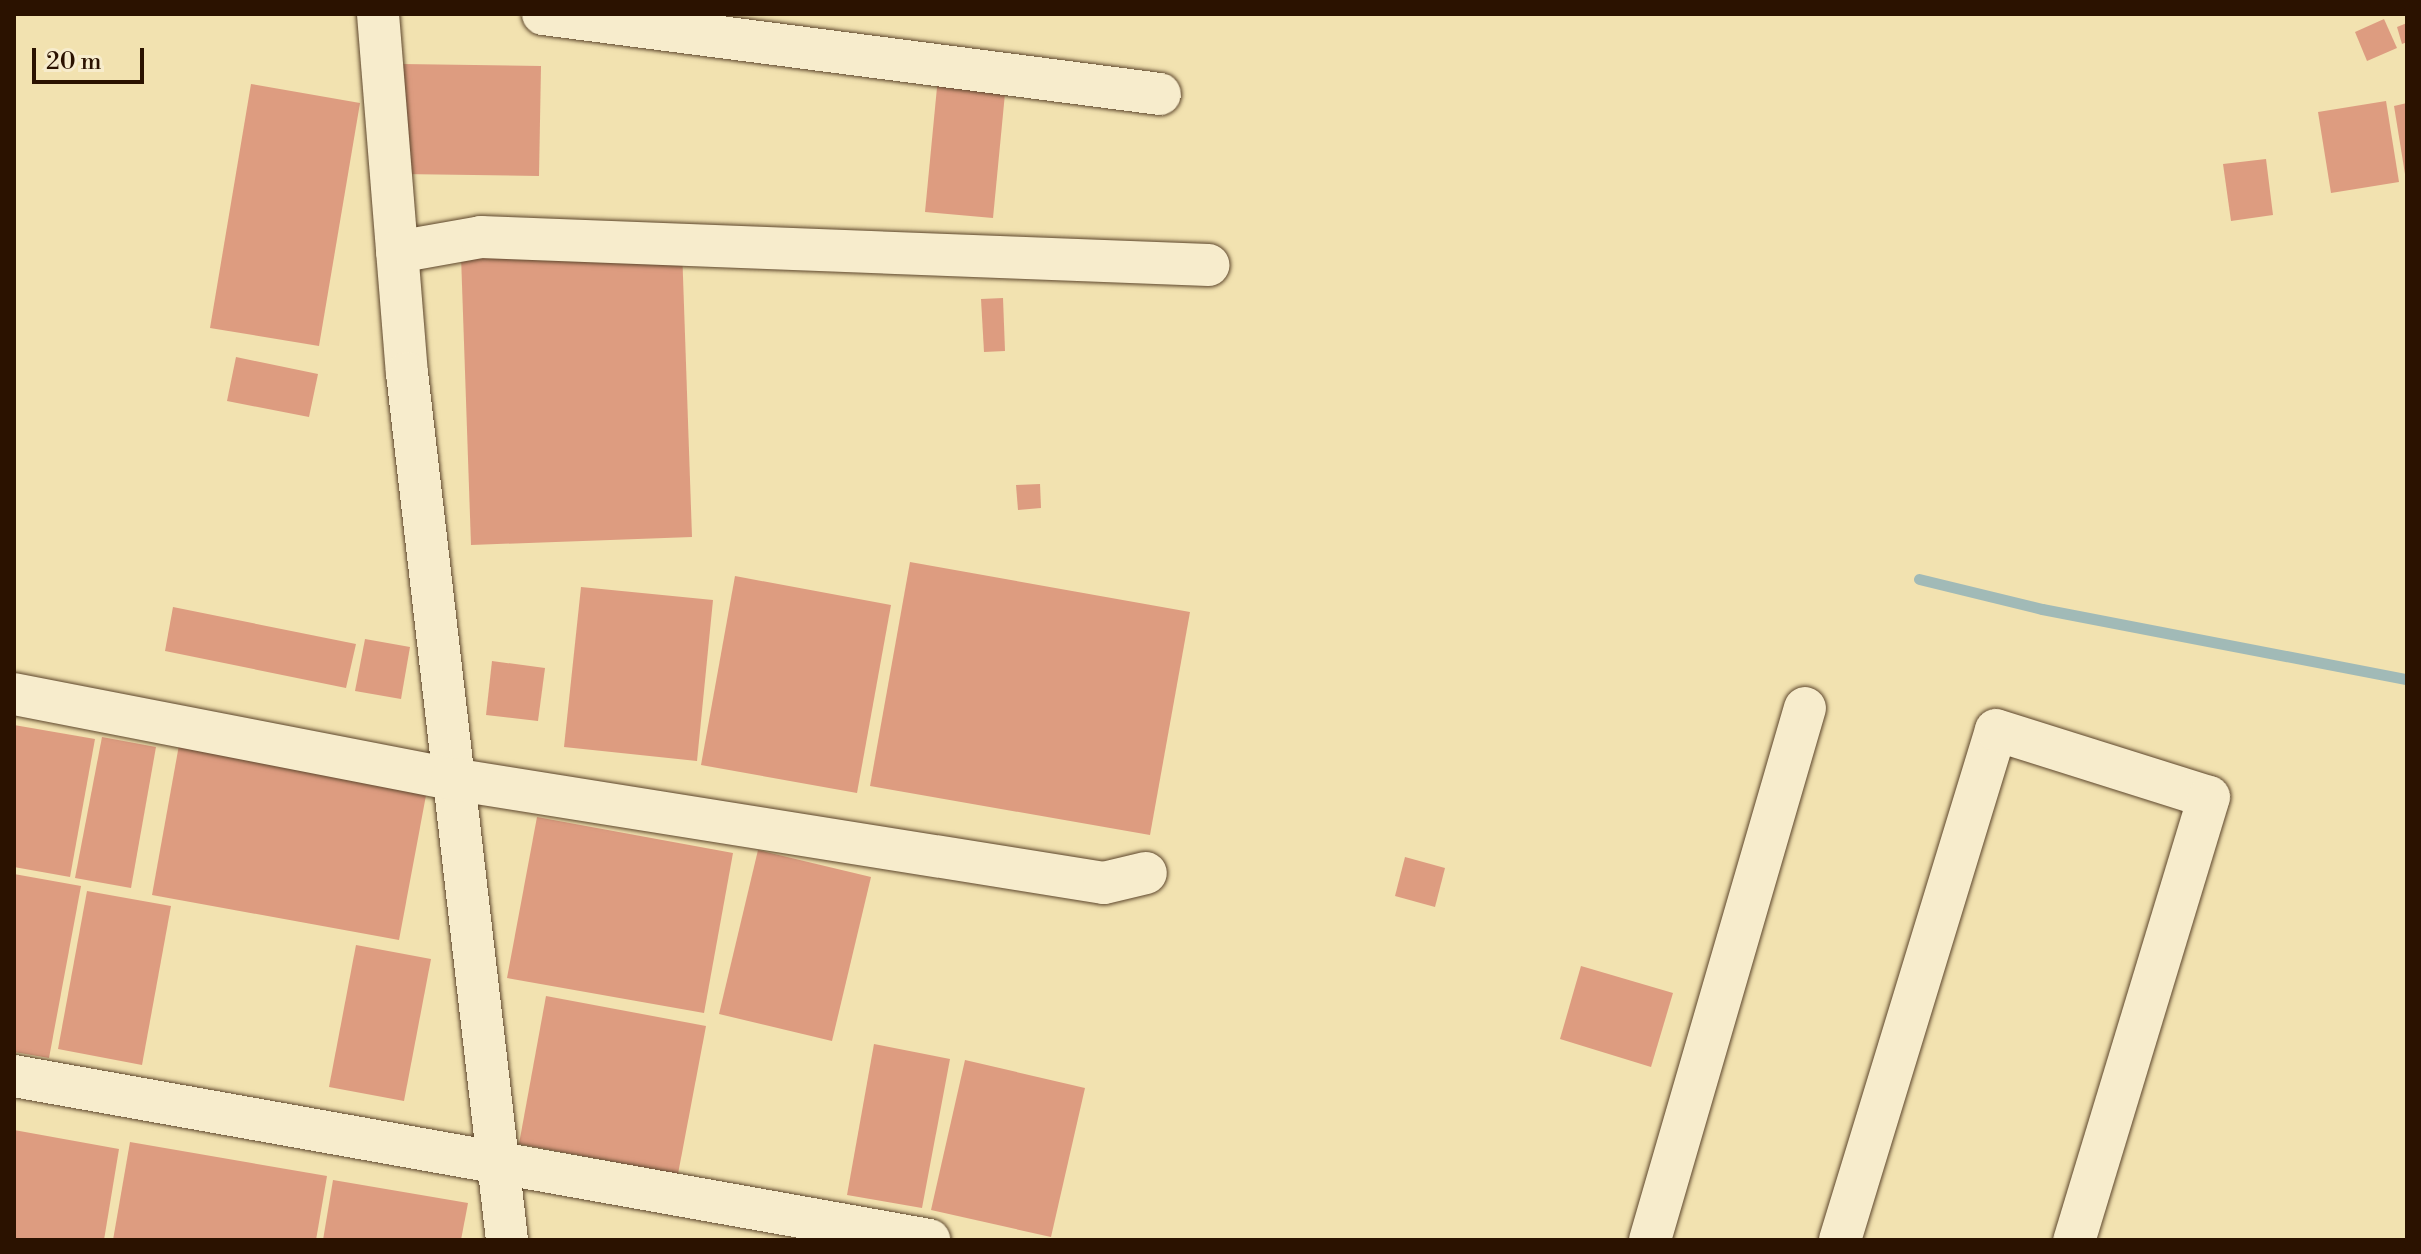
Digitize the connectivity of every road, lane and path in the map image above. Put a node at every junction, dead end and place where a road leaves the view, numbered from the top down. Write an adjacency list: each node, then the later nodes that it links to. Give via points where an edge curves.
1 (378, 14): 4 (street)
2 (543, 14): 3 (street)
3 (1160, 94)
4 (397, 252): 5 (street, via 481,237); 8 (street)
5 (1208, 265)
6 (14, 694): 8 (street)
7 (1805, 708): 14 (street)
8 (452, 779): 9 (street, via 1104,883); 11 (street)
9 (1146, 873)
10 (14, 1076): 11 (street)
11 (495, 1163): 12 (street); 13 (street)
12 (507, 1240)
13 (929, 1240)
14 (1650, 1240)
15 (1840, 1240): 16 (street, via 1996,730 2209,797)
16 (2074, 1240)

